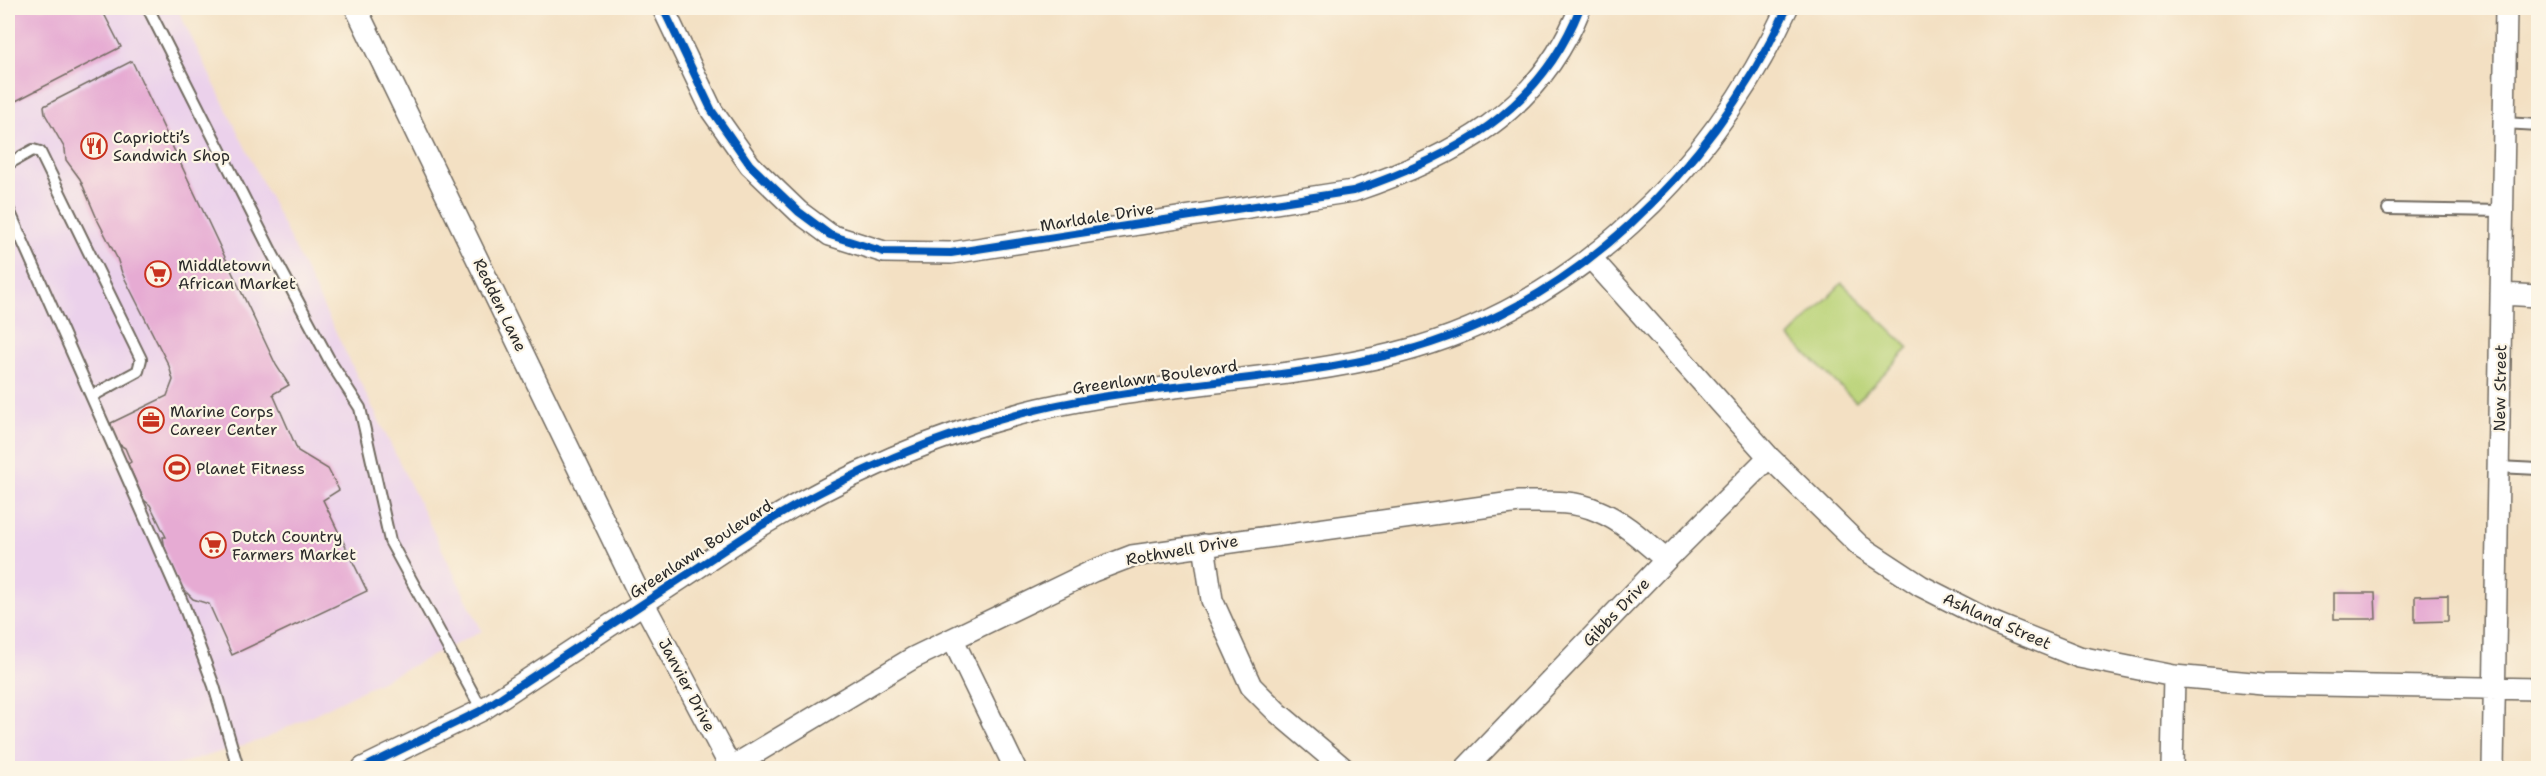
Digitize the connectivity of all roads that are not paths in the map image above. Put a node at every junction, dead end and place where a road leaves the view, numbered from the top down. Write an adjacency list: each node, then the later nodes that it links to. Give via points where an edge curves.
1 (148, 8): 27 (lane, via 272,253 331,363 360,408 390,541)
2 (356, 8): 22 (street, Redden Lane)
3 (663, 8): 4 (street, Marldale Drive, via 712,111 750,165 799,213 830,235 884,252 951,253 1353,191 1406,173 1457,148 1504,115 1542,75 1571,30)
4 (1580, 8)
5 (1787, 8): 13 (street, Greenlawn Boulevard, via 1748,83 1708,139 1666,190)
6 (2506, 8): 7 (street, New Street)
7 (2504, 123): 8 (lane); 12 (street, New Street)
8 (2538, 125)
9 (8, 165): 16 (lane, via 33,150 40,152 141,359 138,371)
10 (8, 208): 16 (lane)
11 (2388, 209): 12 (lane)
12 (2502, 211): 14 (street, New Street)
13 (1591, 258): 17 (street, Ashland Street); 22 (street, Greenlawn Boulevard, via 1489,319 1399,352 1089,399 988,422 933,441 870,466 806,499)
14 (2501, 294): 15 (street); 18 (street, New Street)
15 (2538, 296)
16 (92, 396): 28 (lane, via 184,606 214,686)
17 (1768, 457): 21 (street, Gibbs Drive); 24 (street, Ashland Street, via 1860,546 1921,586 1994,623 2079,657)
18 (2498, 467): 19 (lane); 25 (street, New Street)
19 (2538, 469)
20 (1204, 545): 21 (street, Rothwell Drive, via 1520,502 1558,502 1598,510); 23 (street, Rothwell Drive, via 1132,556); 32 (street, via 1212,600 1251,687)
21 (1666, 560): 33 (street, Gibbs Drive)
22 (643, 602): 27 (street, Greenlawn Boulevard); 30 (street, Janvier Drive)
23 (953, 640): 30 (street, Rothwell Drive, via 913,658); 31 (street)
24 (2174, 676): 25 (street, Ashland Street, via 2263,684); 34 (street)
25 (2494, 689): 26 (street, Ashland Street); 35 (street, New Street)
26 (2538, 689)
27 (482, 710): 29 (street, Greenlawn Boulevard)
28 (238, 768)
29 (363, 768)
30 (731, 768)
31 (1015, 768)
32 (1343, 768)
33 (1466, 768)
34 (2172, 768)
35 (2493, 768)

